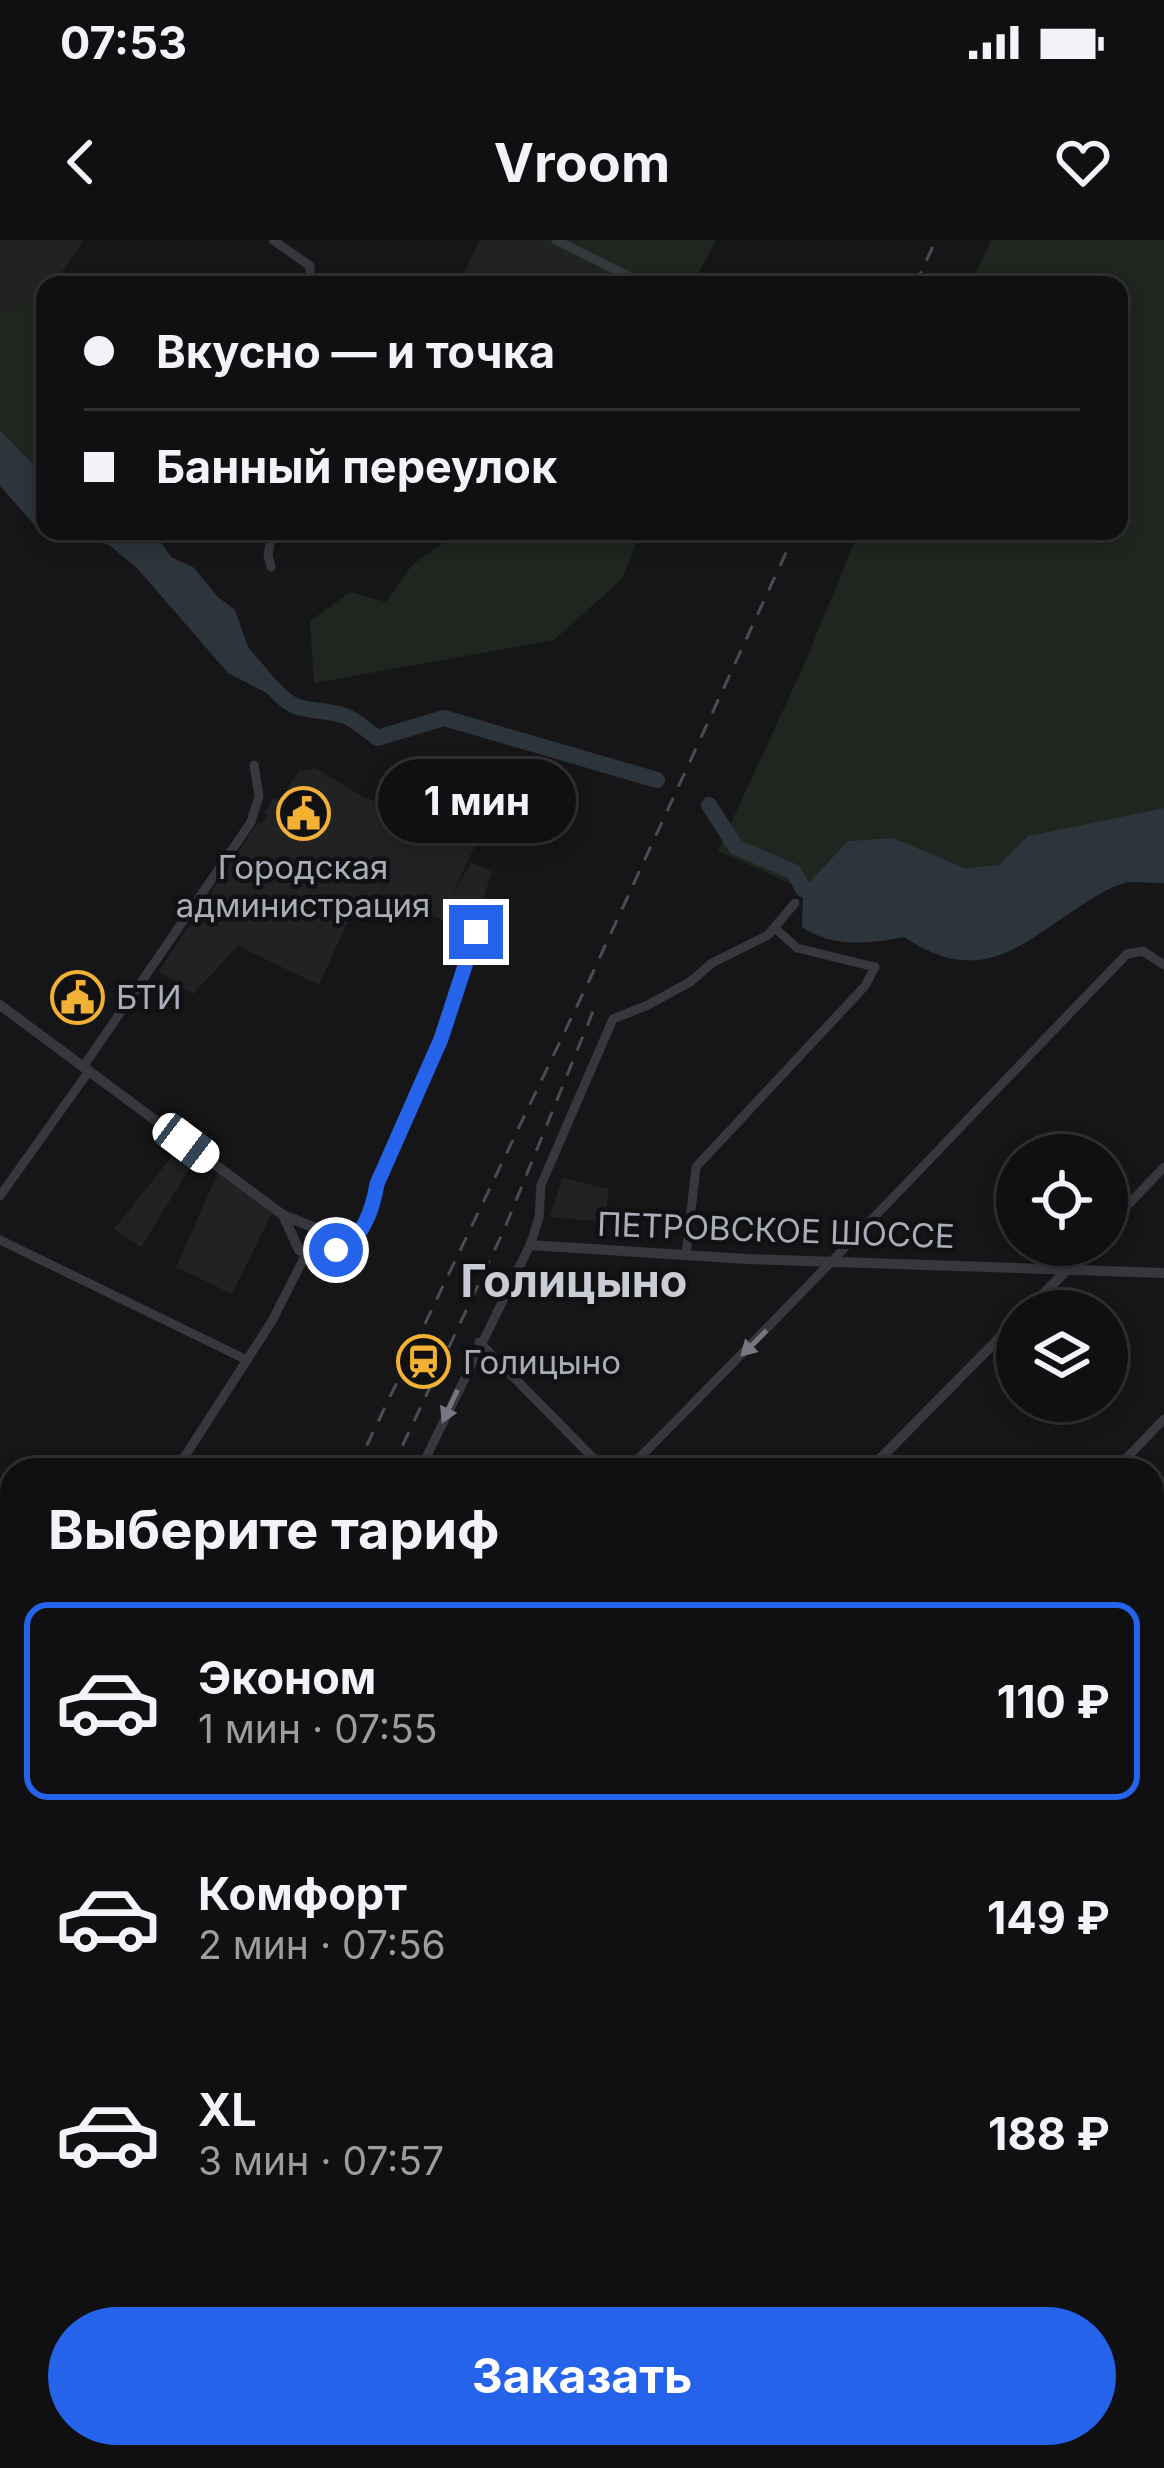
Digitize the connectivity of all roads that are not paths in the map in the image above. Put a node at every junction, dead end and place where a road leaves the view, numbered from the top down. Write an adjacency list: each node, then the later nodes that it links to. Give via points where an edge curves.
1 (273, 240): 3 (street, via 310,266)
2 (556, 240): 4 (street)
3 (310, 276)
4 (628, 276)
5 (270, 540): 6 (street)
6 (271, 567)
7 (254, 765): 13 (street, via 259,796 251,822)
8 (795, 904): 9 (street)
9 (775, 928): 21 (street, via 613,1018 541,1185); 24 (street, via 797,948 875,967 696,1167)
10 (476, 932): 22 (street, via 374,1202 349,1246)
11 (1164, 965): 25 (street, via 1143,951 1127,954)
12 (0, 1005): 13 (street)
13 (86, 1069): 15 (street); 17 (street)
14 (1164, 1167): 16 (street)
15 (0, 1196)
16 (1128, 1205)
17 (284, 1215): 18 (street); 19 (street)
18 (310, 1226): 19 (street); 22 (street, via 322,1233)
19 (295, 1239): 23 (street)
20 (0, 1240): 32 (street)
21 (530, 1245): 24 (street, ПЕТРОВСКОЕ ШОССЕ); 31 (street)
22 (321, 1247): 23 (street)
23 (306, 1253): 32 (street)
24 (686, 1255): 25 (street, ПЕТРОВСКОЕ ШОССЕ)
25 (836, 1260): 27 (street, ПЕТРОВСКОЕ ШОССЕ); 37 (street, one-way to 37)
26 (1071, 1266): 27 (street)
27 (1068, 1269): 28 (street, ПЕТРОВСКОЕ ШОССЕ); 29 (street)
28 (1164, 1273)
29 (1047, 1290)
30 (996, 1341): 38 (street)
31 (479, 1342): 35 (street, one-way to 35); 36 (street)
32 (247, 1360): 34 (street)
33 (1164, 1419): 39 (street)
34 (184, 1458)
35 (426, 1458)
36 (593, 1458)
37 (640, 1458)
38 (881, 1458)
39 (1127, 1458)

